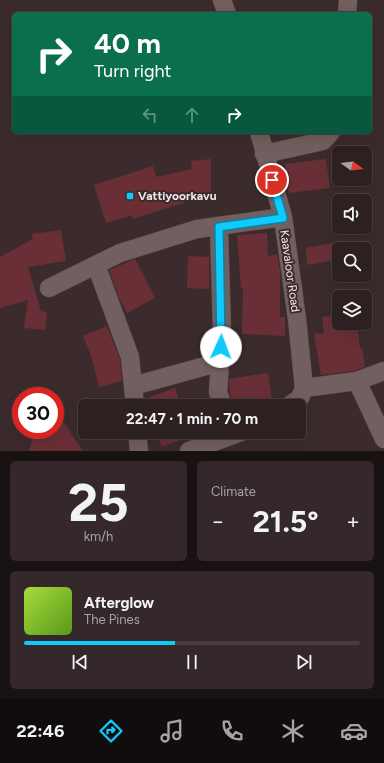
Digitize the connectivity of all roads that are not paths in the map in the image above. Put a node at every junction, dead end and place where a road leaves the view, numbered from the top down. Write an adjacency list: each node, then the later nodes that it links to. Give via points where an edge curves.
1 (222, 0): 3 (street)
2 (348, 0): 4 (street)
3 (225, 12)
4 (347, 12)
5 (259, 134): 7 (street, Kaavaloor Road)
6 (329, 134): 7 (street, via 323,141)
7 (264, 154): 8 (street, Kaavaloor Road)
8 (283, 218): 9 (street); 16 (street, Kaavaloor Road)
9 (219, 227): 10 (street, via 190,231 120,253); 12 (street, via 222,333)
10 (96, 265): 11 (street); 15 (street, via 130,356)
11 (49, 288)
12 (220, 362): 15 (street); 18 (street, via 218,392)
13 (384, 371): 14 (street)
14 (357, 381): 16 (street); 22 (street)
15 (133, 386): 17 (street)
16 (304, 388): 19 (street)
17 (134, 399)
18 (220, 399)
19 (299, 399)
20 (138, 439): 23 (street)
21 (221, 439): 24 (street)
22 (384, 439)
23 (139, 451)
24 (189, 451)

